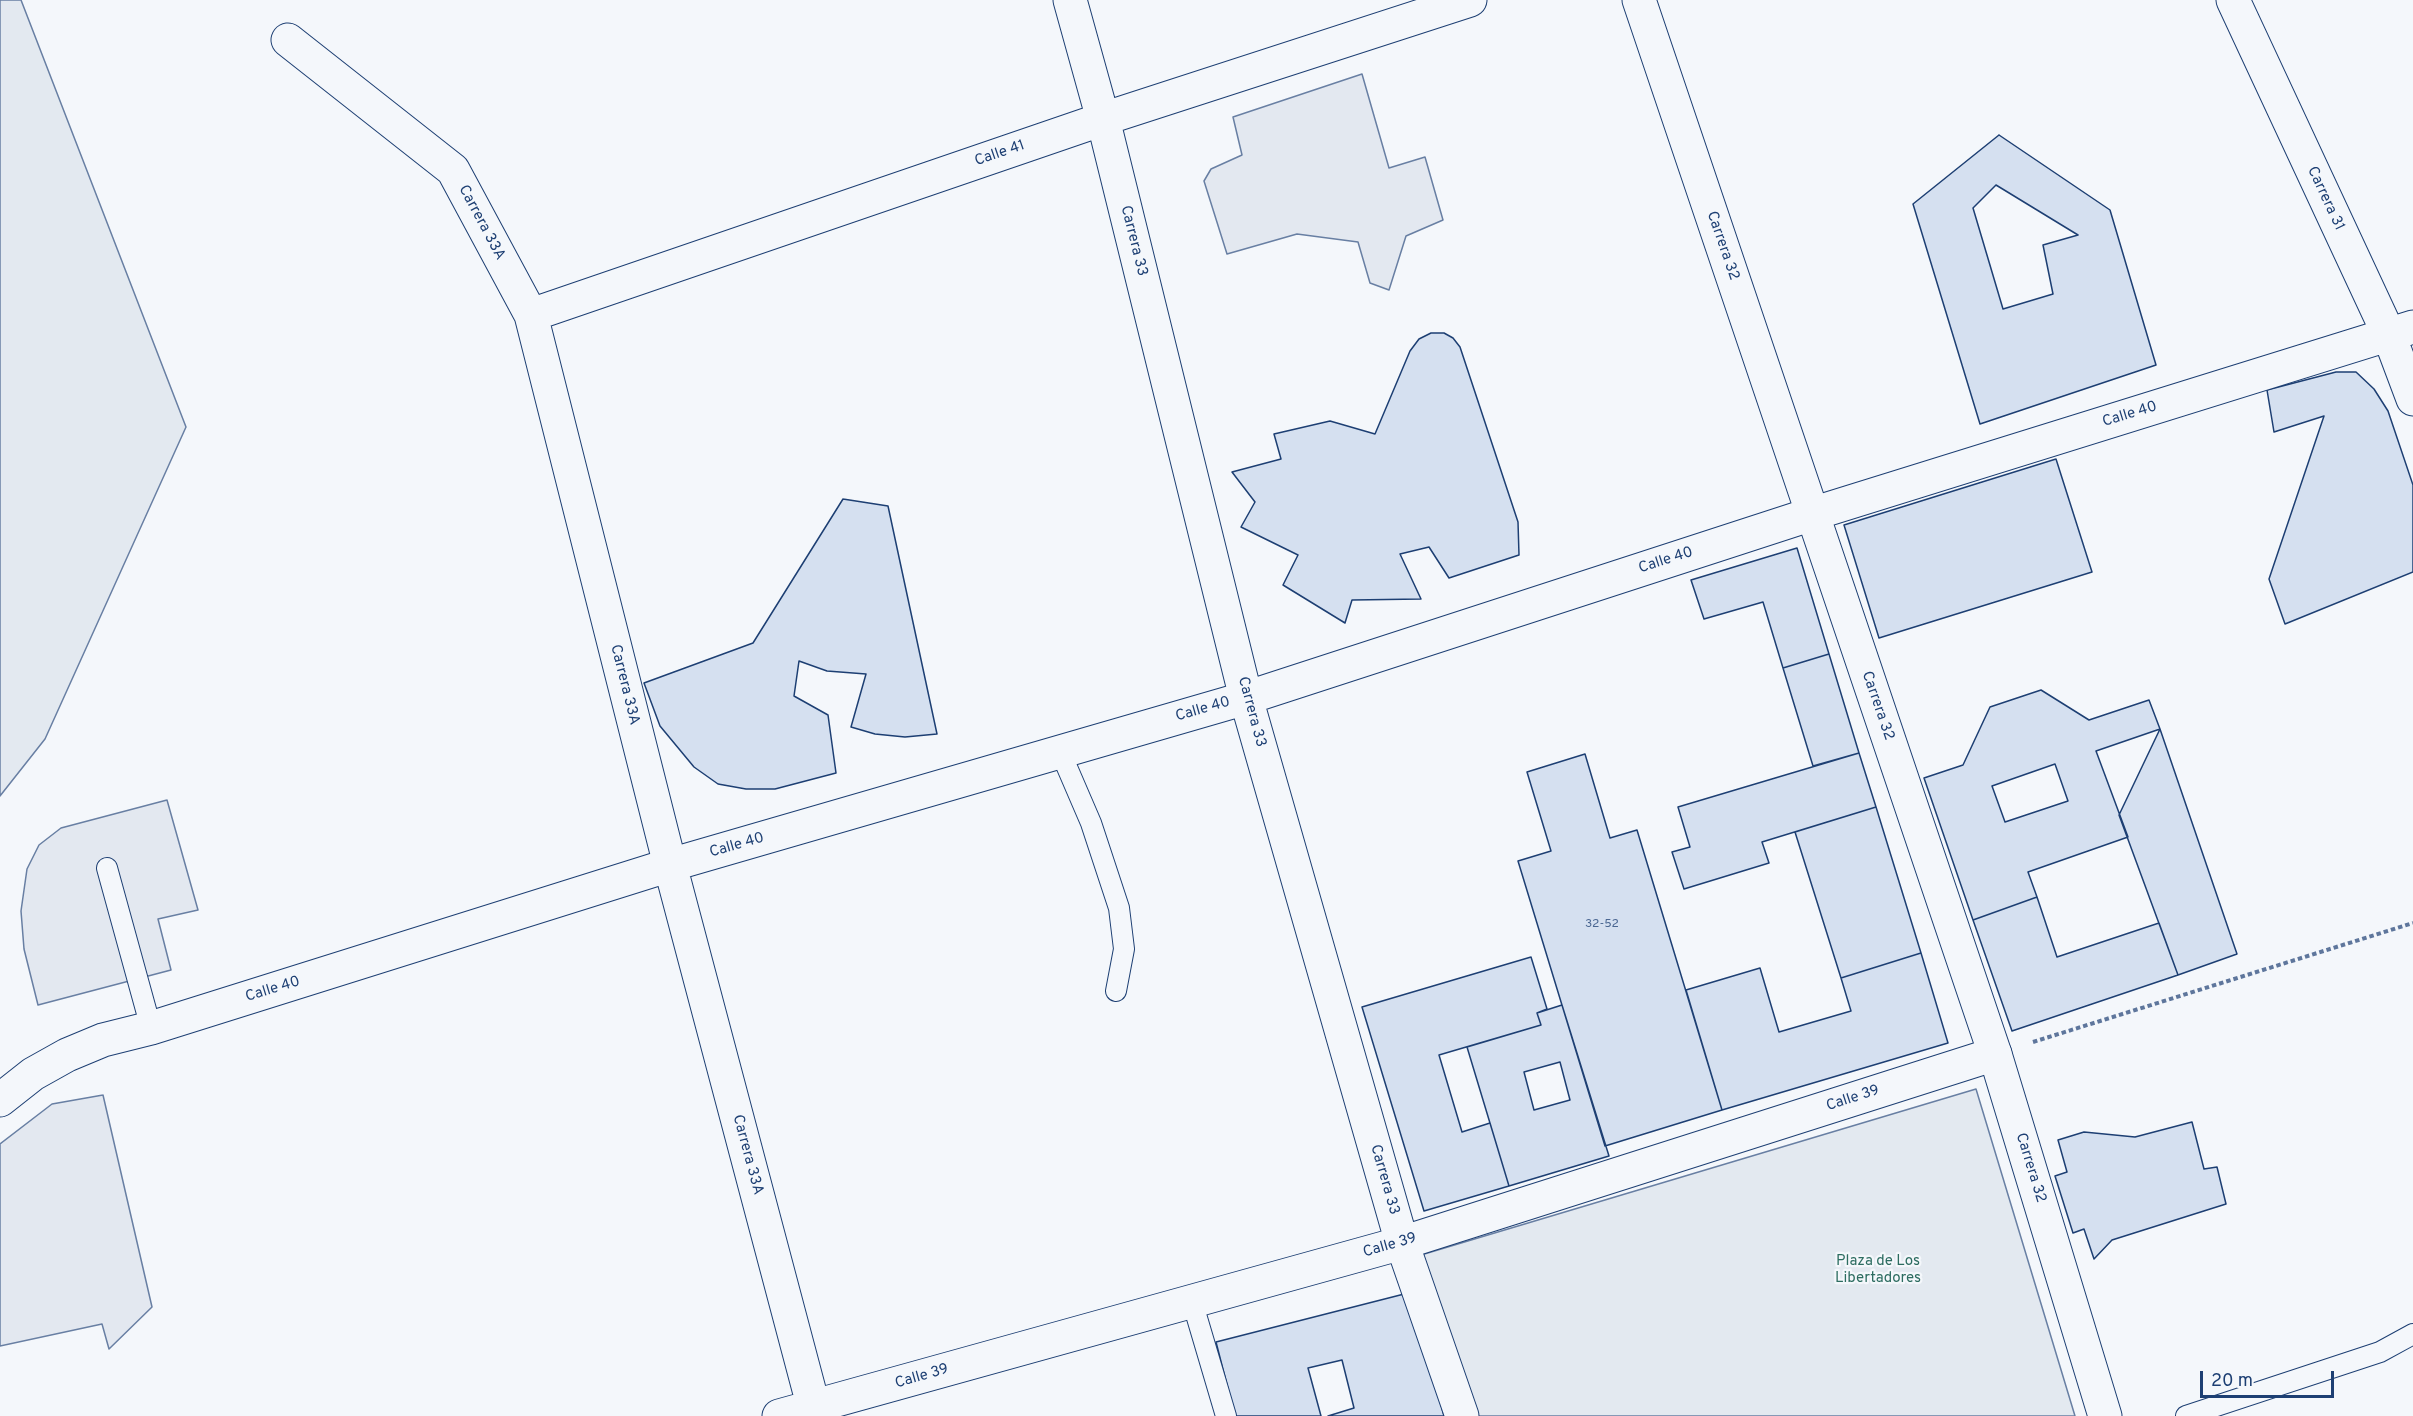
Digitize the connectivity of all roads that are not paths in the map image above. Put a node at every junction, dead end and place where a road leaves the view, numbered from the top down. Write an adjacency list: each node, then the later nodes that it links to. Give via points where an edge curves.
1 (1070, 0): 6 (street, Carrera 33)
2 (1470, 0): 6 (street, Calle 41)
3 (1639, 0): 10 (street, Carrera 32)
4 (2233, 0): 8 (street, Carrera 31)
5 (288, 40): 7 (street, Carrera 33A, via 453,170)
6 (1103, 119): 7 (street, Calle 41); 11 (street, Carrera 33)
7 (531, 315): 13 (street, Carrera 33A)
8 (2401, 331): 9 (street, Carrera 31); 10 (street, Calle 40)
9 (2413, 399)
10 (1812, 514): 11 (street, Calle 40); 17 (street, Carrera 32)
11 (1246, 698): 12 (street, Calle 40); 19 (street, Carrera 33)
12 (1060, 751): 13 (street, Calle 40); 15 (lane, via 1119,908 1124,949)
13 (670, 865): 16 (street, Calle 40); 22 (street, Carrera 33A)
14 (107, 868): 16 (lane)
15 (1116, 991)
16 (151, 1028): 18 (street, Calle 40, via 103,1040 67,1055 33,1074)
17 (1995, 1054): 19 (street, Calle 39); 26 (street, Carrera 32)
18 (0, 1100)
19 (1402, 1243): 20 (street, Calle 39); 25 (street, Carrera 33)
20 (1192, 1301): 22 (street, Calle 39); 24 (lane)
21 (2413, 1334): 27 (lane, via 2380,1352)
22 (814, 1412): 23 (street, Calle 39)
23 (779, 1416)
24 (1227, 1416)
25 (1462, 1416)
26 (2105, 1416)
27 (2186, 1416)

